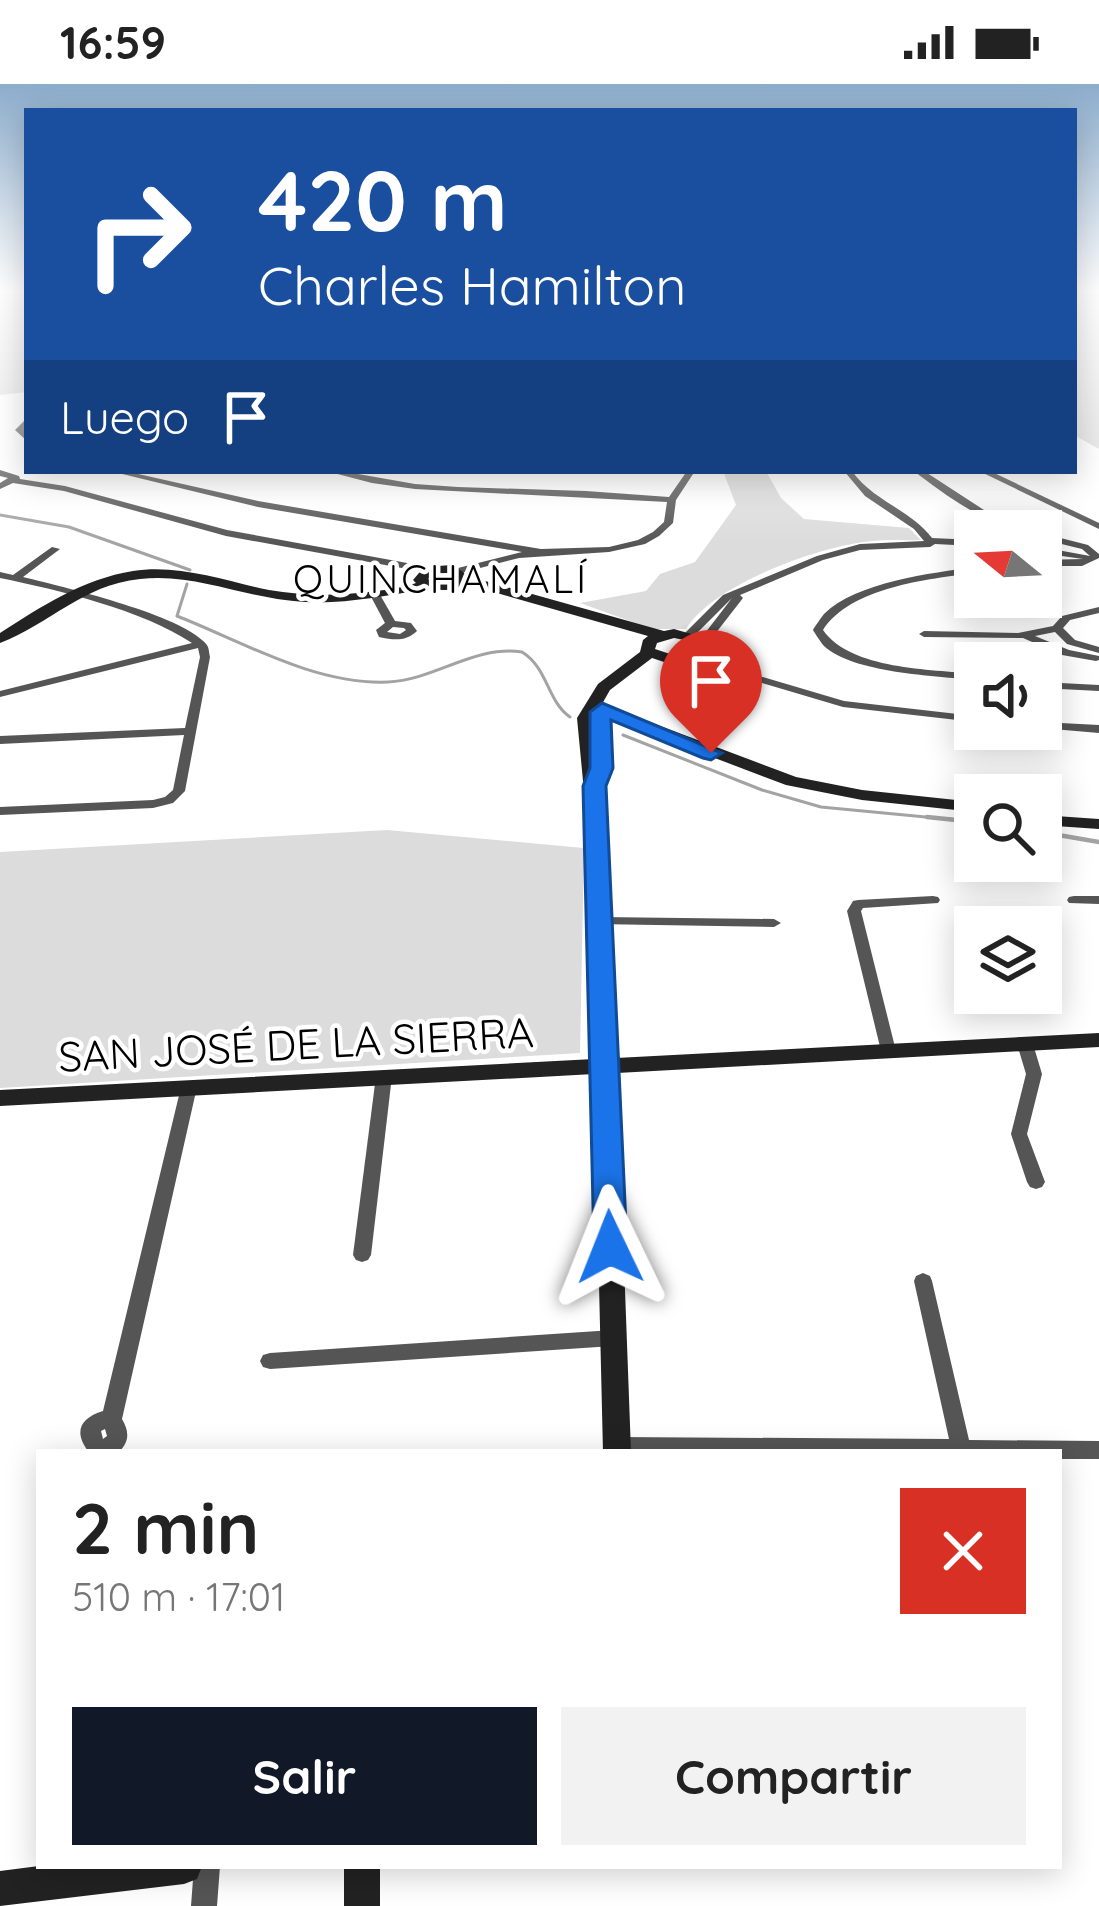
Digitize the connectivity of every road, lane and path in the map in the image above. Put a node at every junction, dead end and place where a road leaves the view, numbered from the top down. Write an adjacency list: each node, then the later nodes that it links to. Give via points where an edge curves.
1 (127, 474): 15 (street)
2 (347, 474): 8 (street, via 446,491)
3 (689, 474): 8 (street)
4 (850, 474): 11 (street, via 861,491)
5 (923, 474): 9 (street)
6 (989, 474): 10 (street)
7 (8, 479): 23 (street)
8 (672, 500): 15 (street, via 666,526 641,542)
9 (978, 510)
10 (1099, 526)
11 (932, 541): 13 (street); 34 (street, via 838,551 744,592)
12 (1062, 541): 17 (street)
13 (954, 542)
14 (55, 549): 21 (street)
15 (541, 552): 22 (street)
16 (1062, 553): 17 (street)
17 (1097, 557): 18 (street)
18 (1062, 563)
19 (954, 574): 37 (street, via 892,585 831,613 818,629 826,644 854,658)
20 (0, 575): 21 (street)
21 (16, 577): 25 (street)
22 (460, 577): 23 (street); 33 (street)
23 (424, 578): 24 (street)
24 (374, 593): 25 (street, via 284,596 167,572); 27 (street)
25 (75, 594): 31 (street); 32 (street)
26 (1099, 610): 28 (street)
27 (391, 624)
28 (1057, 628): 30 (street); 35 (street)
29 (924, 634): 30 (street)
30 (1025, 635): 35 (street, via 1066,653)
31 (0, 639)
32 (200, 644): 40 (street); 45 (street, via 205,665)
33 (652, 644): 34 (street); 36 (street); 41 (street, via 604,687)
34 (699, 647): 36 (street); 42 (street, via 855,706)
35 (1098, 654)
36 (667, 661): 41 (street)
37 (954, 674)
38 (1062, 686): 39 (street)
39 (1099, 688)
40 (0, 694)
41 (596, 707): 47 (street, via 776,777); 54 (street)
42 (954, 717)
43 (1062, 726): 44 (street)
44 (1099, 729)
45 (192, 731): 46 (street); 48 (street, via 179,790 169,800)
46 (0, 740)
47 (954, 805)
48 (0, 811)
49 (1062, 821): 50 (street)
50 (1099, 824)
51 (933, 900): 58 (street, via 873,901 854,911)
52 (1074, 900): 53 (street)
53 (1099, 900)
54 (600, 921): 55 (street); 59 (street)
55 (774, 923)
56 (1099, 1040): 57 (street, SAN JOSÉ DE LA SIERRA)
57 (1025, 1044): 58 (street, SAN JOSÉ DE LA SIERRA); 63 (street, via 1034,1074 1019,1134)
58 (888, 1051): 59 (street, SAN JOSÉ DE LA SIERRA)
59 (604, 1067): 60 (street, SAN JOSÉ DE LA SIERRA); 66 (street)
60 (384, 1076): 61 (street, SAN JOSÉ DE LA SIERRA); 64 (street)
61 (189, 1087): 62 (street, SAN JOSÉ DE LA SIERRA); 68 (street)
62 (0, 1098)
63 (1036, 1182)
64 (362, 1255)
65 (923, 1281): 70 (street)
66 (613, 1338): 67 (street); 69 (street)
67 (270, 1361)
68 (111, 1421)
69 (617, 1449)
70 (961, 1449)
71 (1099, 1450): 72 (street)
72 (1062, 1451)
73 (167, 1869): 76 (street)
74 (207, 1869): 78 (street)
75 (362, 1869): 79 (street)
76 (94, 1882): 77 (street)
77 (0, 1889)
78 (205, 1906)
79 (362, 1906)

